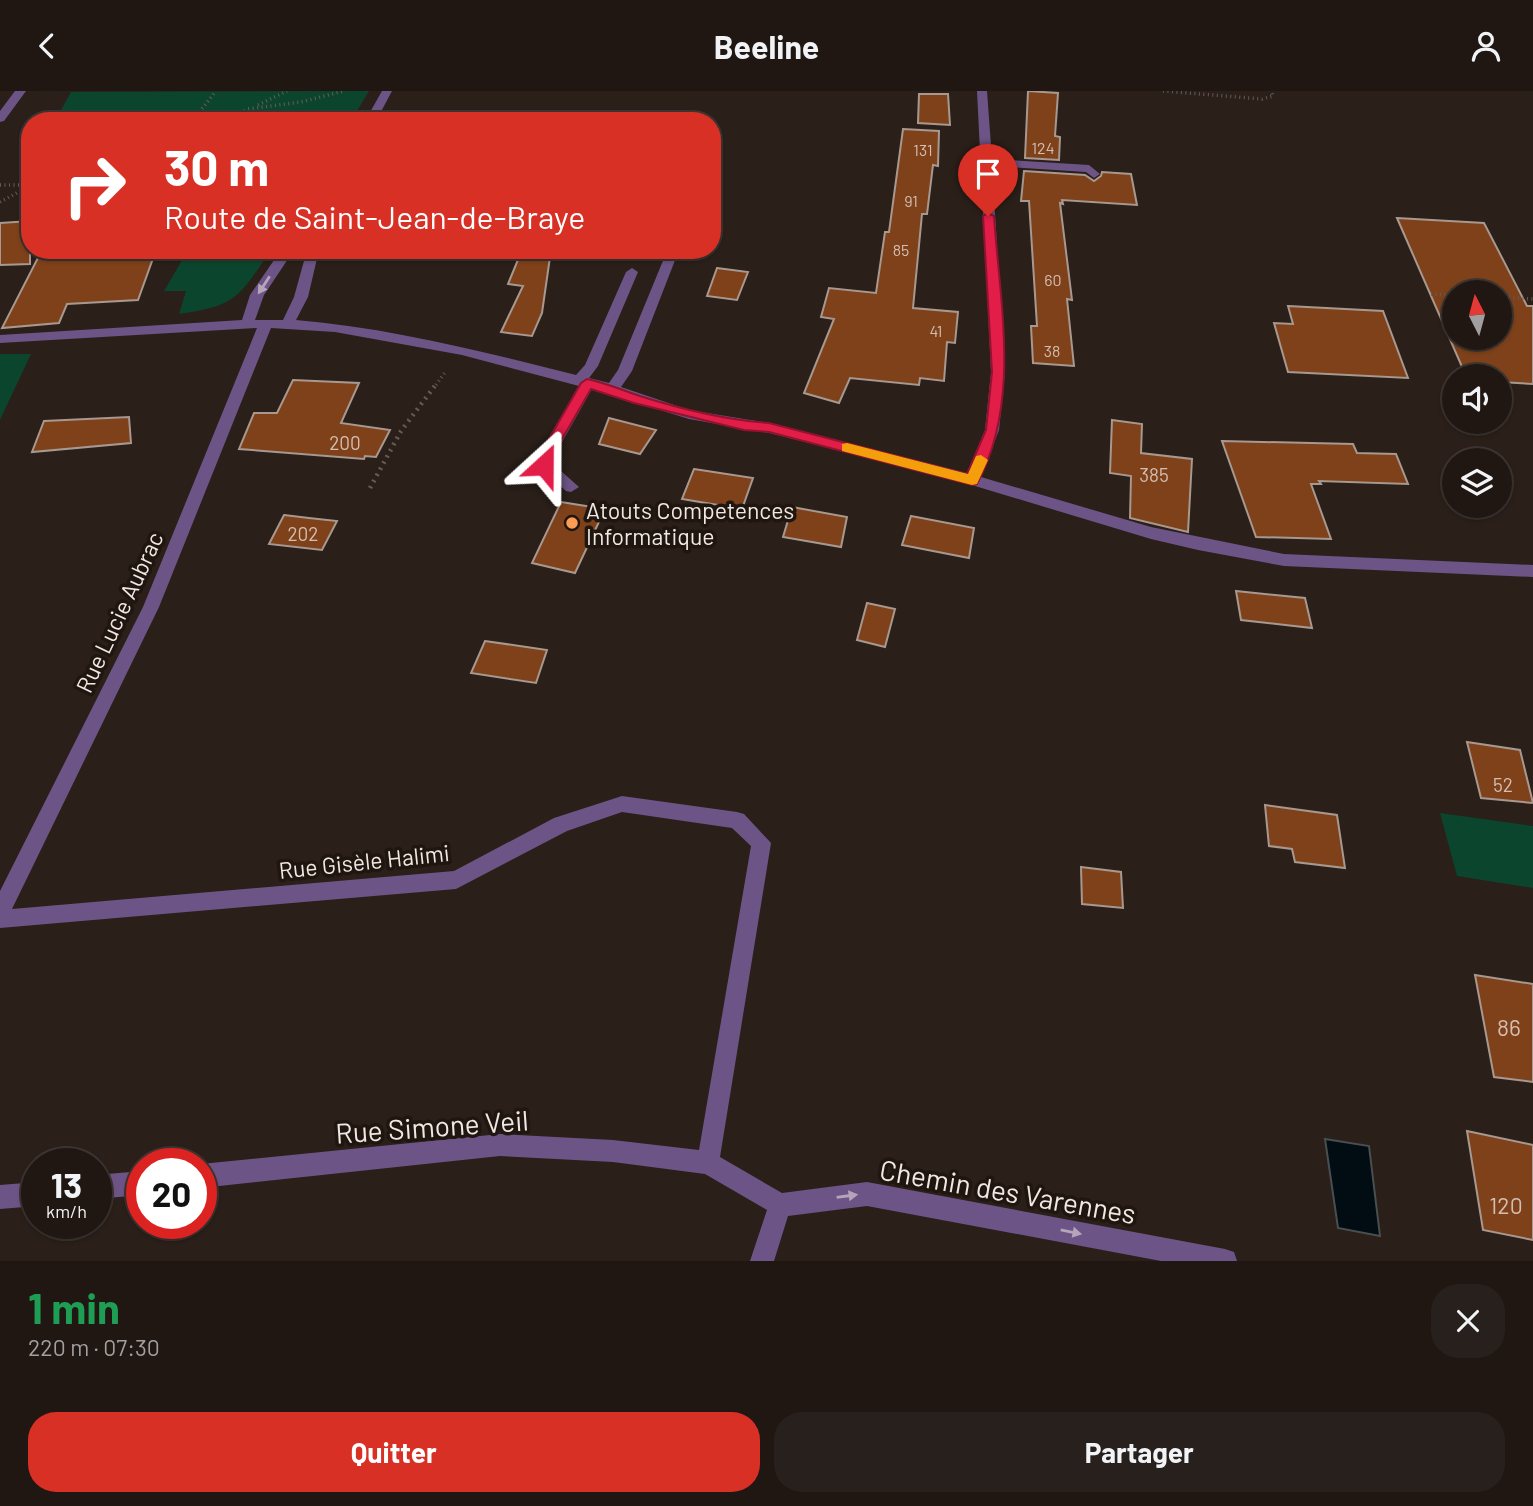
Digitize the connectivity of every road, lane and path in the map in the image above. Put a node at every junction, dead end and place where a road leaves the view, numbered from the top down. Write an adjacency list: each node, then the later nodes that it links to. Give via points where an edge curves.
1 (21, 91): 13 (street)
2 (216, 91): 10 (path)
3 (286, 91): 9 (path)
4 (344, 91): 9 (path)
5 (387, 91): 12 (street)
6 (982, 91): 14 (street)
7 (1163, 91): 8 (path, via 1262,99 1273,96)
8 (1271, 91)
9 (258, 106): 11 (path)
10 (199, 112)
11 (235, 112)
12 (375, 112)
13 (0, 119)
14 (986, 162): 15 (street, via 1089,169); 35 (street, via 998,372 992,430)
15 (1094, 174)
16 (0, 185): 17 (path)
17 (21, 186)
18 (21, 191): 19 (path)
19 (0, 202)
20 (282, 259): 28 (street, one-way to 28, via 257,295)
21 (311, 259): 30 (street)
22 (670, 259): 34 (street, via 625,371)
23 (632, 272): 33 (street)
24 (1431, 294): 25 (path)
25 (1442, 294)
26 (1512, 298): 27 (path)
27 (1533, 299)
28 (247, 324): 29 (street); 31 (street)
29 (266, 324): 30 (street); 39 (street, Rue Lucie Aubrac, via 151,607)
30 (288, 324): 32 (street)
31 (0, 339)
32 (462, 351): 33 (street); 37 (path, via 401,431)
33 (583, 382): 34 (street); 36 (street, via 544,465)
34 (612, 389): 35 (street, via 634,399)
35 (972, 480): 38 (street, via 1151,533 1284,560)
36 (570, 487)
37 (370, 488)
38 (1533, 571)
39 (0, 913)
40 (0, 919): 41 (street, Rue Gisèle Halimi, via 456,880 561,824 622,804 737,820 761,843)
41 (708, 1163): 42 (street, Rue Simone Veil, via 613,1151 500,1145); 45 (street)
42 (217, 1174)
43 (21, 1196): 44 (street)
44 (0, 1198)
45 (780, 1205): 46 (street); 47 (street, Chemin des Varennes, one-way to 47, via 867,1194)
46 (762, 1261)
47 (1225, 1261)

